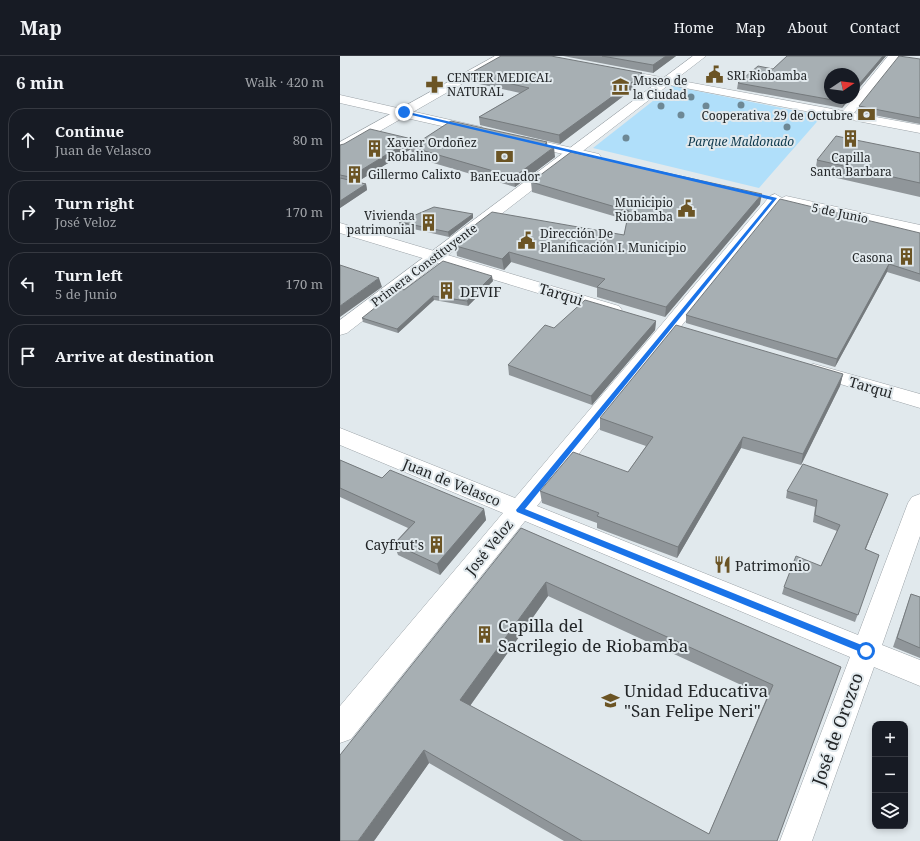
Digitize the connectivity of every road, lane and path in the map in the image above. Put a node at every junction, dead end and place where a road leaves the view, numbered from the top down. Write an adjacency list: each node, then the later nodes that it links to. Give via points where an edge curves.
1 (503, 56): 8 (street)
2 (700, 56): 6 (street, Primera Constituyente)
3 (894, 56): 4 (street); 9 (street)
4 (907, 58)
5 (597, 68): 6 (street)
6 (666, 81): 9 (street); 14 (street, Primera Constituyente)
7 (340, 99): 8 (street)
8 (404, 112): 11 (street); 13 (street)
9 (846, 115): 10 (street)
10 (920, 130)
11 (488, 132)
12 (511, 138): 14 (street)
13 (340, 148)
14 (572, 152): 15 (street); 19 (street, Primera Constituyente)
15 (606, 160)
16 (768, 197): 18 (street, 5 de Junio); 26 (street, José Veloz, via 670,327)
17 (340, 228): 19 (street, Tarqui)
18 (920, 230)
19 (435, 257): 20 (street, Tarqui); 21 (street, Primera Constituyente)
20 (627, 314)
21 (340, 329)
22 (799, 365): 23 (street, Tarqui)
23 (920, 401)
24 (340, 436): 26 (street, Juan de Velasco)
25 (920, 504): 27 (street, José de Orozco)
26 (520, 510): 27 (street, Juan de Velasco); 29 (street, José Veloz)
27 (866, 651): 28 (street, Juan de Velasco); 30 (street, José de Orozco)
28 (920, 673)
29 (344, 716)
30 (796, 841)

